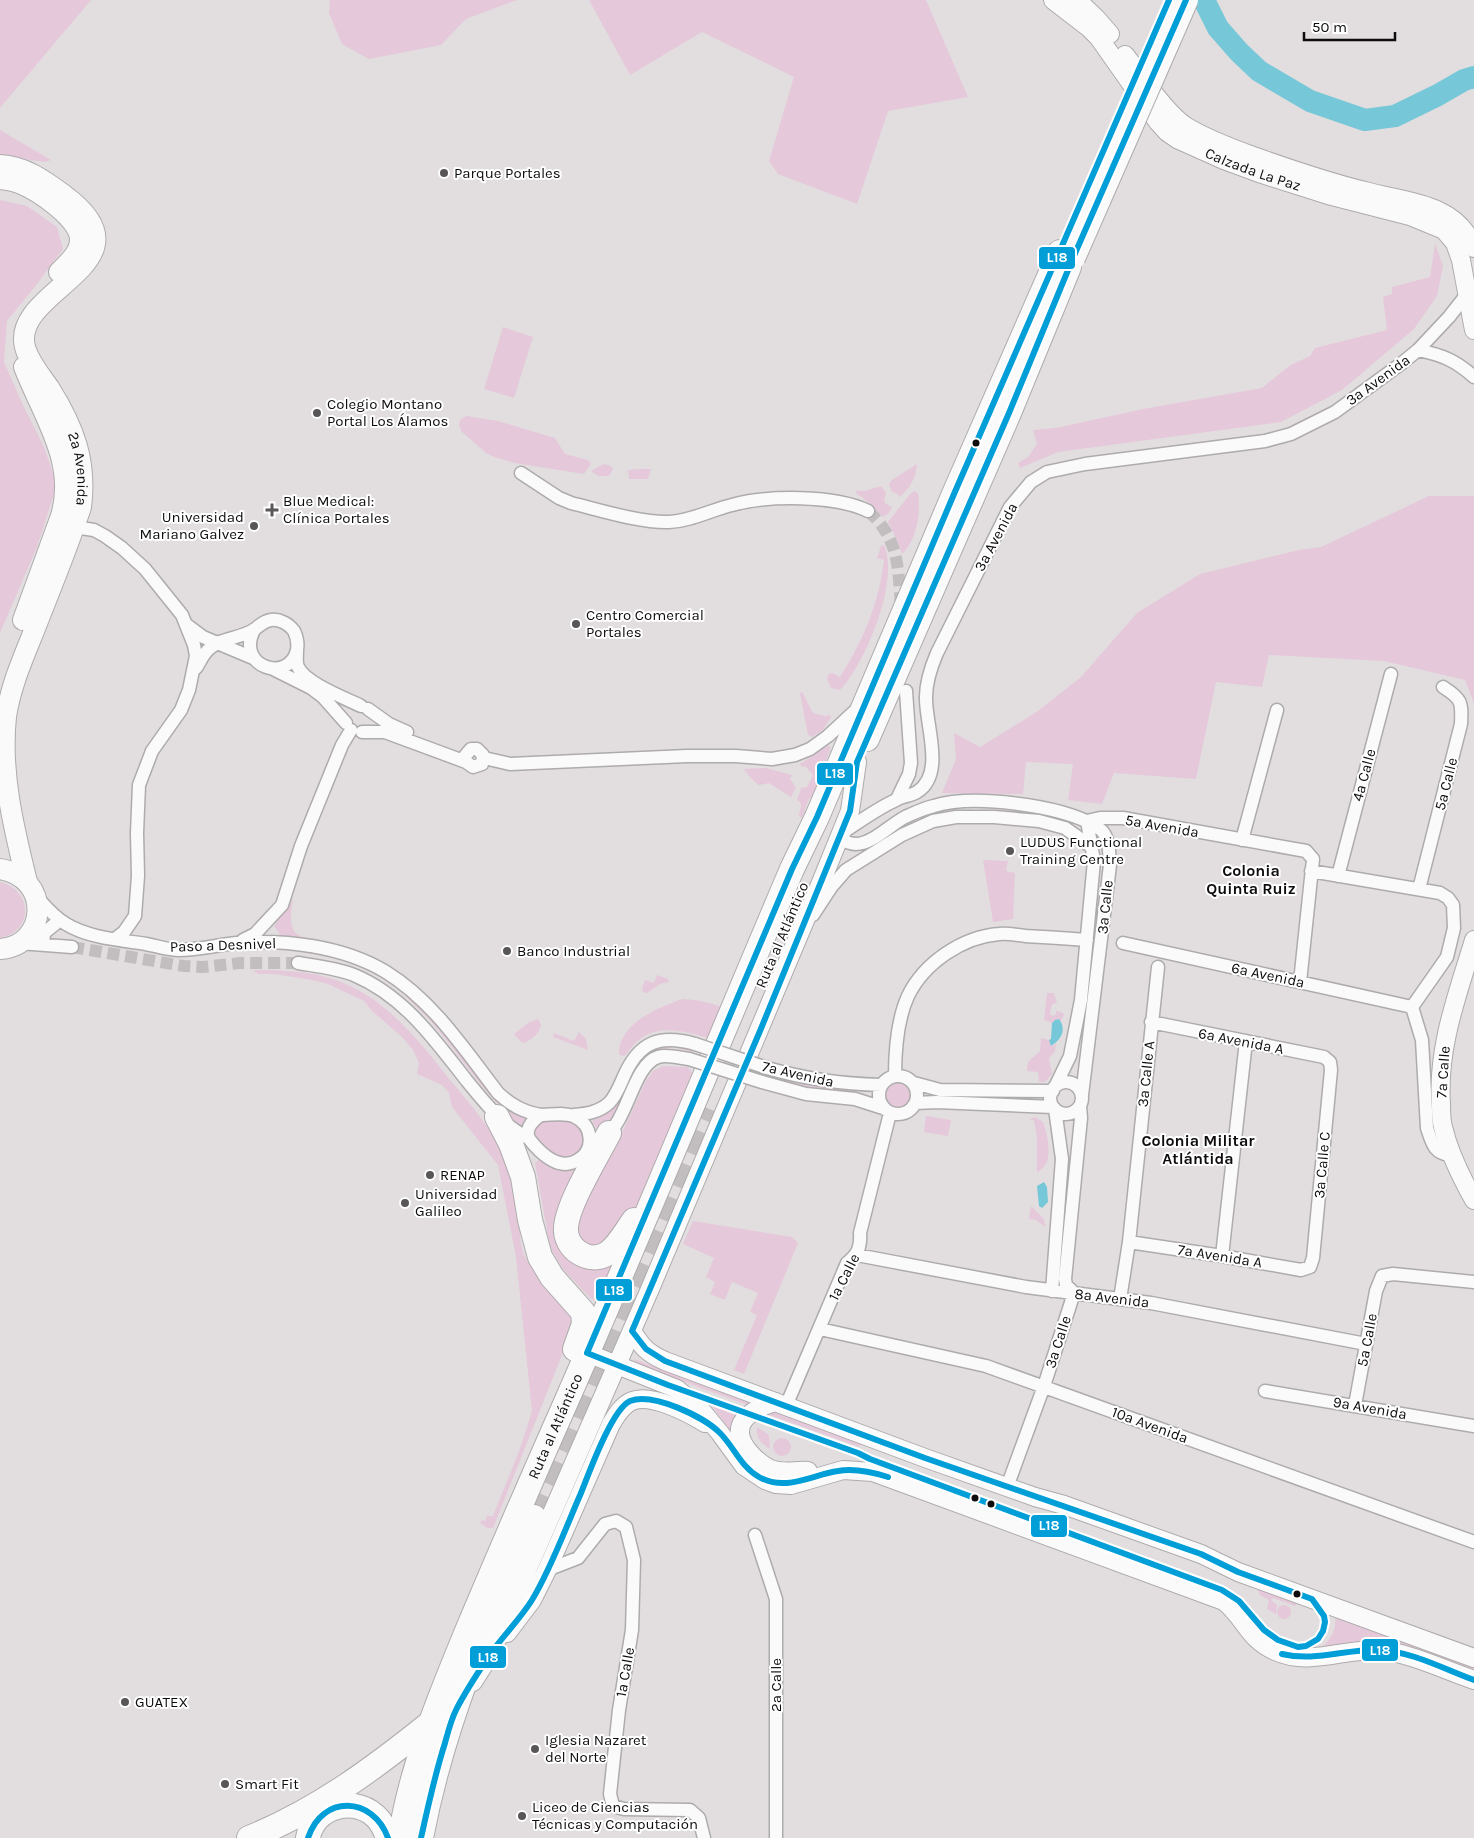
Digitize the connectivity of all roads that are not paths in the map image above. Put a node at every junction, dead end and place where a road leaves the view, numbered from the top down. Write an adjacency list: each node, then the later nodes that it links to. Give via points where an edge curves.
1 (1054, 0): 7 (main road, Calzada La Paz, via 1099,38 1171,136 1262,174 1328,195)
2 (1076, 0): 7 (main road, Calzada La Paz, via 1103,25 1158,97 1187,127 1277,165 1347,187 1428,206)
3 (1169, 0): 9 (highway, Ruta al Atlántico)
4 (1186, 0): 9 (highway, Ruta al Atlántico, bridge)
5 (0, 165): 16 (main road, 2a Avenida, via 26,171 54,188 80,208 94,234 90,257 37,310 25,336 25,346 32,362 58,402 78,444 84,483)
6 (0, 179): 25 (main road, 2a Avenida, via 21,184 39,194 75,223 80,238 76,253 25,310 18,332 18,350 57,439 66,484 61,516)
7 (1451, 226): 8 (main road, Calzada La Paz, via 1470,236); 10 (main road, Calzada La Paz)
8 (1474, 248)
9 (1066, 255): 28 (highway, Ruta al Atlántico); 33 (highway, Ruta al Atlántico, via 1016,395)
10 (1471, 288): 11 (main road); 12 (street, 3a Avenida)
11 (1474, 330)
12 (1418, 350): 13 (street, 3a Avenida, via 1442,355); 34 (street, 3a Avenida, via 1334,412 1290,434 1265,441 1084,464 1047,472 1031,482 1010,507 930,670 925,698 932,770 918,792)
13 (1474, 377)
14 (521, 473): 15 (street, via 572,503 654,521 682,521 735,504 809,498 842,502)
15 (868, 510)
16 (74, 527): 17 (street, via 94,530 122,548 145,569); 42 (main road, 2a Avenida, via 25,653 6,715 5,755 10,811)
17 (187, 625): 19 (street, via 202,637); 23 (street, via 196,656)
18 (254, 630): 19 (street); 20 (street, via 266,621 288,624 297,636); 21 (street, via 249,644)
19 (217, 643): 21 (street); 23 (street)
20 (297, 651): 22 (street, via 288,664); 29 (street, via 298,666 303,674)
21 (253, 658): 22 (street)
22 (273, 668): 31 (street, via 312,688)
23 (194, 671): 45 (street, via 181,710 152,751 139,785 135,916)
24 (1391, 674): 41 (street, 4a Calle)
25 (0, 687)
26 (1442, 687): 43 (street, 5a Calle, via 1457,696 1462,708 1461,724)
27 (906, 691): 34 (street, via 911,763)
28 (866, 700): 32 (street, via 819,744 795,756 772,759 687,756 510,764 484,758 476,767 470,766); 79 (highway, Ruta al Atlántico)
29 (364, 708): 31 (street, via 350,709 346,716); 31 (street, via 371,716 371,724); 32 (street, via 396,727)
30 (1277, 710): 37 (street)
31 (353, 728): 32 (street, via 385,732); 49 (street, via 342,745 301,846 282,905 255,934)
32 (466, 757)
33 (857, 762): 36 (main road, Ruta al Atlántico, via 850,811); 68 (highway, Ruta al Atlántico)
34 (897, 799): 36 (street, 3a Avenida)
35 (1086, 821): 36 (street, 5a Avenida, via 1042,808 950,802 906,817 861,844); 37 (street, 5a Avenida, via 1123,818); 38 (street, 3a Calle); 57 (street, 3a Calle, via 1102,830 1108,843 1110,865)
36 (839, 836): 46 (main road, Ruta al Atlántico)
37 (1242, 840): 40 (street, 5a Avenida, via 1306,851 1313,859)
38 (1092, 847): 46 (street, via 1065,828 1039,821 956,817 933,821 902,835 846,870); 47 (street, 3a Calle, via 1094,861)
39 (0, 869): 42 (main road, via 19,875)
40 (1311, 871): 41 (street); 56 (street)
41 (1338, 876): 43 (street)
42 (32, 889): 44 (street, Paso a Desnivel); 53 (main road, 2a Avenida, via 38,909 36,922 29,934)
43 (1419, 890): 58 (street, via 1440,893 1448,898 1453,905 1454,928 1447,957)
44 (60, 920): 45 (street, Paso a Desnivel, via 96,936); 51 (street, via 44,933)
45 (115, 939): 49 (street, Paso a Desnivel, via 179,950)
46 (797, 940): 90 (main road, Ruta al Atlántico)
47 (1087, 940): 57 (street, 3a Calle); 62 (street, via 997,934 973,939 945,954 918,980 907,998 900,1019)
48 (1474, 940): 76 (main road, 7a Calle, via 1442,1056 1442,1125)
49 (236, 943): 71 (street, Paso a Desnivel, via 261,941 318,948 358,959 386,972 430,1008 498,1093 521,1110)
50 (1123, 943): 56 (street, 6a Avenida)
51 (43, 945): 52 (street); 53 (street)
52 (72, 947)
53 (7, 948)
54 (298, 963): 73 (street, via 352,975 390,996 415,1017)
55 (1158, 967): 59 (street, 3a Calle A)
56 (1300, 982): 58 (street, 6a Avenida)
57 (1088, 1000): 65 (street, 3a Calle, via 1070,1056); 66 (street, 3a Calle)
58 (1412, 1007): 76 (street, via 1422,1040 1427,1128 1438,1151 1442,1155)
59 (1151, 1022): 60 (street, 6a Avenida A); 81 (street, 3a Calle A)
60 (1246, 1041): 61 (street, 6a Avenida A, via 1324,1057); 83 (street)
61 (1330, 1062): 84 (street, 3a Calle C)
62 (895, 1076): 63 (street, via 906,1077); 64 (street)
63 (914, 1083): 65 (street, via 940,1090); 67 (street, via 918,1096)
64 (881, 1085): 70 (street, via 879,1100); 72 (street, 7a Avenida, bridge, via 812,1080 669,1039 644,1046 636,1054 609,1103 592,1113)
65 (1054, 1089): 66 (street, via 1068,1082 1077,1087); 69 (street, via 1051,1097)
66 (1081, 1101): 69 (street, via 1077,1110 1068,1114); 87 (street, 3a Calle, via 1065,1279)
67 (916, 1103): 69 (street); 70 (street, via 905,1113)
68 (707, 1108)
69 (1054, 1108): 86 (street, via 1062,1159)
70 (887, 1110): 74 (street, 7a Avenida, bridge, via 855,1099 812,1095 689,1059 658,1057 648,1064 637,1080); 82 (street, 1a Calle)
71 (541, 1114): 72 (street); 75 (street, via 530,1126)
72 (574, 1116): 77 (street, via 589,1131)
73 (497, 1117): 75 (street); 78 (highway)
74 (609, 1133): 77 (highway)
75 (528, 1138): 77 (street, via 551,1160 561,1164 572,1164); 78 (highway)
76 (1451, 1155): 80 (main road, 7a Calle)
77 (589, 1156): 79 (highway, via 566,1227 574,1250 584,1256 607,1254)
78 (523, 1177): 94 (highway, via 540,1257 584,1316 573,1355)
79 (659, 1183): 92 (highway, Ruta al Atlántico)
80 (1474, 1200)
81 (1129, 1242): 83 (street, 7a Avenida A); 88 (street, 3a Calle A)
82 (856, 1255): 86 (street, 8a Avenida); 89 (street, 1a Calle, via 848,1264)
83 (1222, 1256): 84 (street, 7a Avenida A, via 1301,1270)
84 (1310, 1267)
85 (1474, 1282): 91 (street, 5a Calle, via 1393,1274 1382,1276)
86 (1052, 1291): 87 (street, 8a Avenida)
87 (1074, 1293): 88 (street, 8a Avenida); 95 (street, 3a Calle)
88 (1120, 1299): 91 (street, 8a Avenida)
89 (820, 1329): 95 (street, 10a Avenida, via 986,1366); 97 (street, 1a Calle)
90 (632, 1331): 93 (main road, Ruta al Atlántico); 97 (main road, via 642,1348 653,1356)
91 (1366, 1344): 98 (street, 5a Calle)
92 (587, 1353): 93 (main road); 94 (highway, Ruta al Atlántico)
93 (617, 1365): 100 (main road, via 677,1388); 107 (main road, Ruta al Atlántico)
94 (576, 1380): 111 (highway, Ruta al Atlántico, via 506,1537)
95 (1044, 1386): 102 (street, 3a Calle); 105 (street, 10a Avenida)
96 (1265, 1391): 98 (street, 9a Avenida)
97 (781, 1404): 101 (main road, via 754,1410 742,1421 742,1444 754,1458 772,1469); 102 (main road)
98 (1355, 1405): 99 (street, 9a Avenida)
99 (1474, 1426)
100 (720, 1433): 101 (main road, via 744,1466 776,1484 791,1485); 106 (main road, via 685,1412 656,1402 632,1401 620,1410)
101 (831, 1472): 109 (main road, via 873,1472 1210,1596 1235,1610 1256,1639 1285,1655 1313,1658 1355,1651 1390,1651)
102 (1006, 1487): 108 (main road, via 1192,1551 1238,1572)
103 (534, 1517): 110 (highway, Ruta al Atlántico)
104 (755, 1535): 118 (street, 2a Calle, via 776,1599)
105 (1474, 1542)
106 (547, 1570): 107 (main road, via 532,1600); 117 (street, 1a Calle, via 578,1558 605,1524 616,1521 626,1527 634,1560 632,1630 619,1710 610,1794 613,1806 690,1810 699,1818)
107 (490, 1655): 110 (main road, Ruta al Atlántico)
108 (1474, 1658)
109 (1474, 1680)
110 (454, 1711): 112 (highway, Ruta al Atlántico)
111 (429, 1724): 113 (highway, via 356,1780 308,1810); 116 (highway, Ruta al Atlántico, via 409,1791)
112 (423, 1834)
113 (249, 1838)
114 (308, 1838): 115 (highway, via 314,1822 322,1813 346,1805 370,1812 379,1820)
115 (388, 1838)
116 (400, 1838)
117 (704, 1838)
118 (776, 1838)

